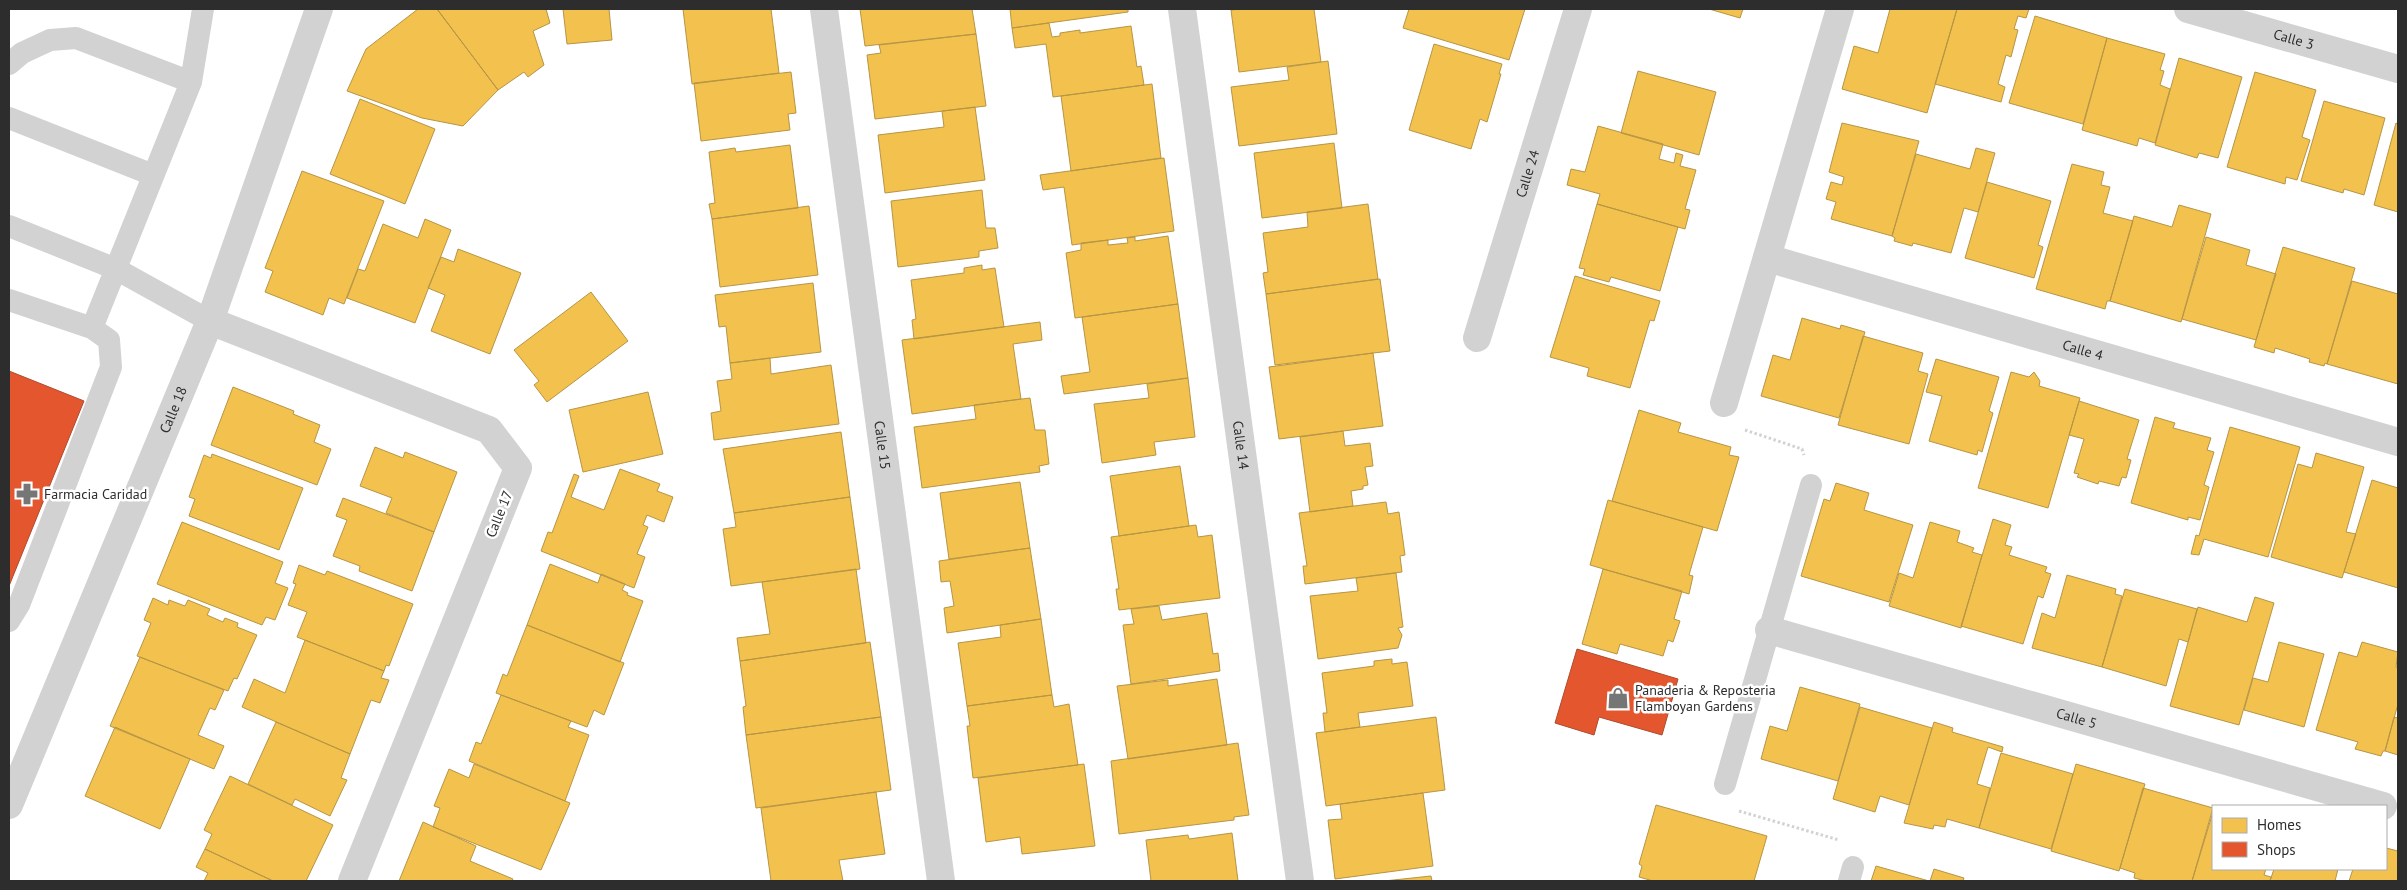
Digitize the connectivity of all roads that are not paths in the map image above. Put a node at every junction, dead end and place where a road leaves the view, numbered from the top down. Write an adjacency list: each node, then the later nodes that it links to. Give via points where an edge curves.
1 (203, 9): 10 (lane)
2 (319, 9): 17 (street, Calle 18)
3 (824, 9): 30 (street, Calle 15)
4 (1182, 9): 31 (street, Calle 14)
5 (1578, 9): 19 (street, Calle 24)
6 (1840, 9): 14 (street)
7 (2188, 9): 9 (street, Calle 3)
8 (9, 64): 10 (lane, via 22,53 50,40 76,38)
9 (2398, 69)
10 (191, 82): 12 (lane)
11 (9, 118): 12 (lane)
12 (153, 176): 15 (lane)
13 (9, 226): 15 (lane)
14 (1767, 258): 20 (street); 21 (street, Calle 4)
15 (116, 269): 17 (lane); 18 (lane)
16 (9, 300): 18 (lane)
17 (210, 321): 25 (street, Calle 18); 29 (street, Calle 17, via 489,430 518,468)
18 (92, 328): 23 (lane, via 109,340 111,367 19,605)
19 (1477, 338)
20 (1724, 403)
21 (2398, 442)
22 (1811, 485): 24 (lane)
23 (9, 621)
24 (1769, 630): 26 (lane); 28 (street, Calle 5)
25 (16, 763): 27 (street, Calle 18)
26 (1725, 784)
27 (9, 805)
28 (2377, 805)
29 (352, 881)
30 (940, 881)
31 (1300, 881)

